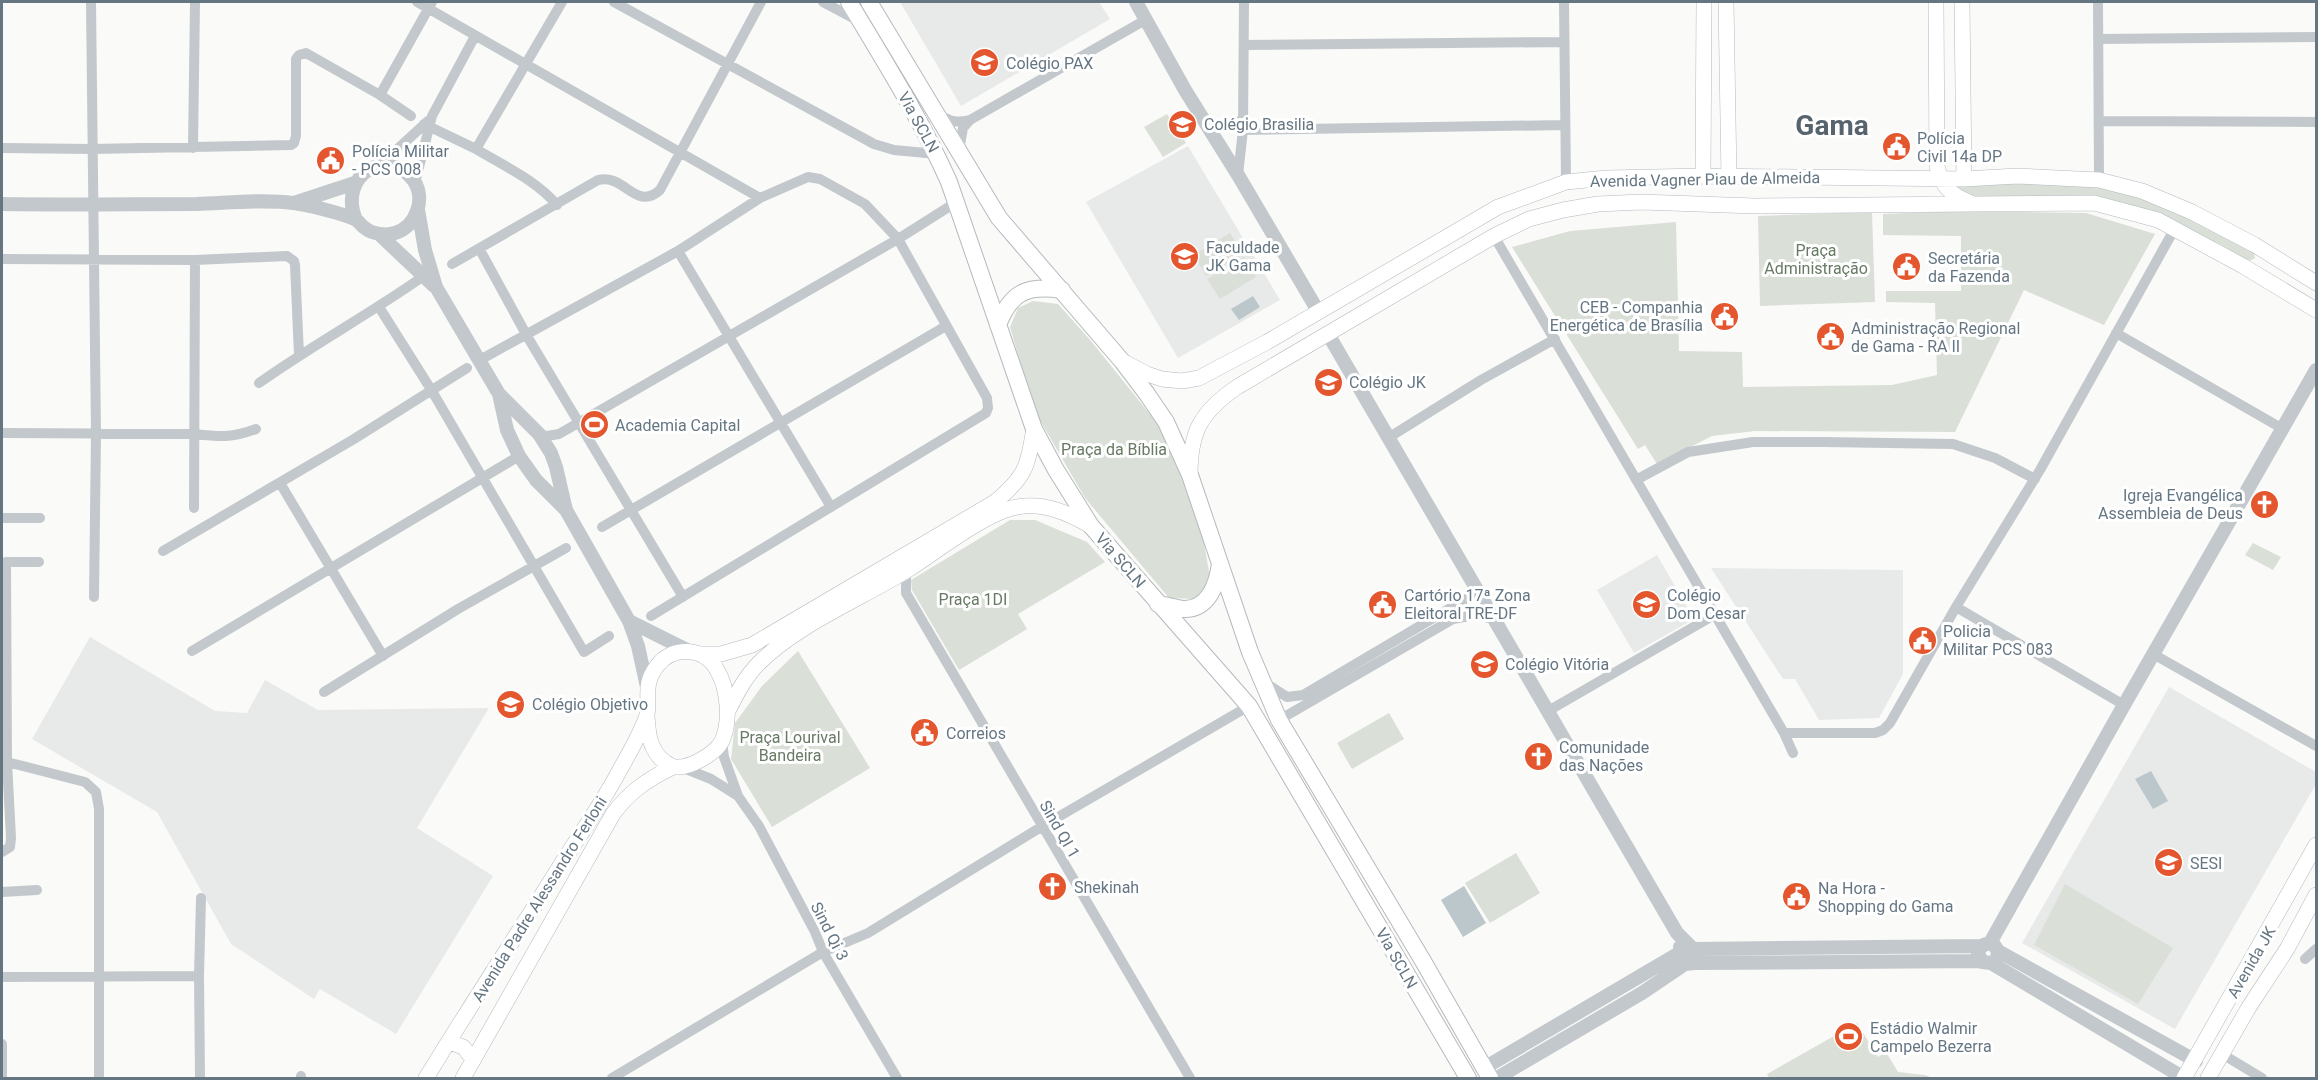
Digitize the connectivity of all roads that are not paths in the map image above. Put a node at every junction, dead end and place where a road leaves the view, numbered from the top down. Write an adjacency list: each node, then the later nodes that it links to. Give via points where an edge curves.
1 (91, 2): 43 (street)
2 (195, 2): 41 (street)
3 (417, 2): 18 (street)
4 (562, 2): 27 (street)
5 (614, 2): 26 (street)
6 (761, 2): 26 (street)
7 (823, 2): 20 (street)
8 (849, 2): 20 (main road, Via SCLN)
9 (869, 2): 31 (main road, Via SCLN)
10 (1136, 2): 19 (street)
11 (1244, 2): 25 (street)
12 (1564, 2): 24 (street)
13 (1704, 2): 30 (main road)
14 (1726, 2): 28 (main road)
15 (1936, 2): 53 (main road)
16 (1962, 2): 54 (main road)
17 (2098, 2): 23 (street)
18 (430, 5): 21 (street); 29 (street)
19 (1147, 20): 33 (street); 39 (street)
20 (861, 22): 46 (main road, Via SCLN)
21 (475, 36): 27 (street); 35 (street)
22 (2316, 37): 23 (street)
23 (2098, 39): 34 (street)
24 (1564, 42): 25 (street); 38 (street)
25 (1244, 45): 37 (street)
26 (727, 63): 44 (street); 46 (street, via 874,144)
27 (527, 64): 42 (street); 44 (street)
28 (1726, 94): 30 (main road, via 1716,100); 52 (main road)
29 (380, 95): 32 (street); 41 (street, via 306,53 296,59 294,143)
30 (1705, 95): 49 (main road)
31 (935, 111): 33 (street, via 957,123); 45 (main road, Via SCLN)
32 (411, 116)
33 (970, 120): 45 (street, via 963,128)
34 (2099, 121): 36 (street); 55 (street)
35 (429, 122): 42 (street); 47 (street); 58 (street)
36 (2316, 122)
37 (1243, 124): 38 (street); 39 (street); 48 (street)
38 (1565, 125): 56 (street)
39 (1208, 127): 48 (street)
40 (2, 148): 43 (street)
41 (193, 148): 43 (street)
42 (476, 149): 67 (street, via 528,180)
43 (92, 150): 66 (street)
44 (680, 150): 59 (street); 67 (street, via 653,196 644,198 605,178)
45 (959, 153): 85 (main road, Via SCLN, via 999,218)
46 (937, 154): 62 (main road, Via SCLN)
47 (379, 166): 57 (street, via 365,171); 58 (street, via 394,166)
48 (1239, 176): 90 (street)
49 (1703, 176): 51 (main road, Avenida Vagner Piau de Almeida); 52 (main road, Avenida Vagner Piau de Almeida)
50 (1643, 178): 51 (main road, Avenida Vagner Piau de Almeida); 56 (main road, Avenida Vagner Piau de Almeida); 61 (main road, via 1649,182 1651,191)
51 (1677, 178): 65 (main road, via 1664,189 1664,198)
52 (1729, 178): 53 (main road, Avenida Vagner Piau de Almeida)
53 (1940, 179): 54 (main road, Avenida Vagner Piau de Almeida); 63 (main road, via 1955,196)
54 (1964, 179): 55 (main road, Avenida Vagner Piau de Almeida, via 2017,176)
55 (2099, 180): 74 (main road, Avenida Vagner Piau de Almeida, via 2142,190)
56 (1566, 182): 86 (main road, Avenida Vagner Piau de Almeida, via 1498,207)
57 (355, 183): 60 (street); 69 (street, via 351,201)
58 (415, 183): 68 (street)
59 (760, 198): 73 (street, via 808,177 820,179 865,204); 76 (street)
60 (294, 202): 66 (street); 69 (street)
61 (1641, 202): 65 (main road, Avenida Vagner Piau de Almeida); 72 (main road, Avenida Vagner Piau de Almeida, via 1563,210 1529,219)
62 (956, 203): 73 (street); 92 (main road, Via SCLN)
63 (1972, 203): 65 (main road, Avenida Vagner Piau de Almeida); 70 (main road, Avenida Vagner Piau de Almeida, via 2094,203)
64 (2, 204): 66 (street)
65 (1671, 204)
66 (92, 205): 79 (street)
67 (557, 205): 75 (street)
68 (418, 210): 71 (street, via 410,225 395,233); 84 (street)
69 (356, 220): 71 (street, via 366,230)
70 (2175, 228): 81 (main road, Avenida Vagner Piau de Almeida); 94 (street)
71 (379, 234): 84 (street)
72 (1494, 236): 91 (main road, Avenida Vagner Piau de Almeida); 98 (street)
73 (898, 239): 93 (street); 97 (street)
74 (2255, 245): 81 (main road, via 2258,263); 83 (main road, Avenida Vagner Piau de Almeida)
75 (480, 250): 80 (street); 96 (street)
76 (678, 250): 96 (street); 97 (street)
77 (2, 260): 79 (street)
78 (195, 260): 79 (street); 100 (street, via 291,258 295,265); 117 (street)
79 (94, 261): 116 (street)
80 (452, 264)
81 (2243, 266): 87 (main road, Avenida Vagner Piau de Almeida)
82 (418, 280): 88 (street)
83 (2316, 284): 87 (main road, via 2302,285 2296,293)
84 (436, 287): 103 (street)
85 (1062, 290): 92 (main road, via 1026,290 1011,300); 101 (main road, Via SCLN)
86 (1357, 290): 90 (main road, Avenida Vagner Piau de Almeida); 91 (main road, via 1368,289 1376,297 1377,302)
87 (2299, 300): 89 (main road, Avenida Vagner Piau de Almeida)
88 (380, 307): 100 (street); 106 (street)
89 (2316, 310)
90 (1318, 311): 99 (main road, Avenida Vagner Piau de Almeida)
91 (1366, 311): 95 (main road, Avenida Vagner Piau de Almeida)
92 (998, 325): 112 (main road, Via SCLN)
93 (946, 326): 110 (street); 130 (street, via 987,398 986,413)
94 (2116, 333): 113 (street); 126 (street)
95 (1328, 334): 102 (main road, Avenida Vagner Piau de Almeida); 120 (street)
96 (527, 336): 103 (street); 109 (street)
97 (730, 336): 109 (street); 110 (street)
98 (1555, 339): 120 (street); 128 (street)
99 (1267, 342): 101 (main road, Avenida Vagner Piau de Almeida, via 1199,378 1182,381 1147,374); 102 (main road, via 1272,357)
100 (299, 355): 105 (street)
101 (1122, 362): 124 (main road, Via SCLN, via 1166,422)
102 (1281, 362): 124 (main road, Avenida Vagner Piau de Almeida, via 1218,400 1204,415 1192,441)
103 (472, 364): 106 (street); 107 (street)
104 (2316, 370): 113 (street)
105 (260, 383)
106 (432, 391): 125 (street); 129 (street)
107 (499, 394): 108 (street); 114 (street)
108 (527, 420): 114 (street); 118 (street)
109 (579, 423): 119 (street); 133 (street)
110 (780, 423): 130 (street); 133 (street)
111 (256, 429): 117 (street, via 234,437)
112 (1034, 429): 136 (main road, Via SCLN); 160 (main road, via 1022,475 995,502 752,645 721,654)
113 (2283, 429): 161 (street)
114 (507, 430): 122 (street)
115 (2, 434): 116 (street)
116 (96, 434): 117 (street); 149 (street)
117 (195, 434): 131 (street)
118 (539, 434): 119 (street); 121 (street)
119 (559, 434): 121 (street)
120 (1388, 438): 147 (street)
121 (551, 453): 123 (street)
122 (519, 456): 125 (street); 127 (street)
123 (556, 467): 127 (street, via 551,476); 132 (street)
124 (1190, 475): 142 (main road, Via SCLN)
125 (482, 479): 143 (street); 144 (street)
126 (2035, 479): 128 (street, via 1995,458 1953,444 1824,441 1753,442 1689,452); 152 (street)
127 (536, 480): 132 (street)
128 (1636, 480): 153 (street)
129 (280, 483): 139 (street); 144 (street)
130 (831, 507): 150 (street)
131 (194, 508)
132 (566, 510): 156 (street)
133 (632, 510): 137 (street); 150 (street)
134 (2, 518): 135 (street)
135 (40, 518)
136 (1091, 526): 145 (main road, via 1049,508 1016,507 992,516); 151 (main road, Via SCLN)
137 (602, 527)
138 (566, 548): 143 (street)
139 (163, 551)
140 (4, 562): 141 (street); 159 (street)
141 (39, 562)
142 (1220, 564): 151 (main road, via 1212,593 1203,603 1183,609); 163 (main road, Via SCLN)
143 (534, 566): 157 (street, via 584,652); 162 (street)
144 (331, 568): 158 (street); 162 (street)
145 (906, 571): 146 (main road); 148 (street)
146 (886, 582): 148 (street); 169 (main road, via 792,637 759,663)
147 (1479, 591): 155 (street); 163 (street, via 1303,695 1287,697)
148 (906, 593): 179 (street, Sind QI 1)
149 (94, 597)
150 (683, 597): 154 (street)
151 (1158, 603): 167 (main road, Via SCLN)
152 (1956, 607): 166 (street); 172 (street, via 1883,730)
153 (1716, 615): 168 (street); 172 (street)
154 (651, 616)
155 (1495, 619): 168 (street); 171 (street, via 1475,615 1453,619)
156 (629, 621): 160 (street); 164 (street)
157 (609, 636)
158 (192, 651)
159 (4, 652): 176 (street)
160 (694, 652): 164 (main road, via 670,655 657,665); 169 (main road, via 717,668 725,688)
161 (2153, 654): 166 (street); 174 (street)
162 (383, 656): 165 (street)
163 (1264, 682): 171 (main road, Via SCLN)
164 (647, 687): 170 (main road)
165 (324, 692)
166 (2124, 705): 188 (street)
167 (1249, 706): 179 (street); 201 (main road, Via SCLN)
168 (1548, 711): 189 (street)
169 (727, 713): 173 (main road)
170 (647, 716): 177 (main road, via 652,746 663,761); 198 (main road, Avenida Padre Alessandro Ferloni, via 616,777)
171 (1279, 720): 199 (main road, Via SCLN)
172 (1784, 733): 175 (street)
173 (722, 741): 177 (main road, via 698,761); 178 (street)
174 (2316, 746)
175 (1793, 753)
176 (4, 762): 181 (street, via 10,847); 193 (street, via 85,782 96,792)
177 (677, 767): 178 (street); 200 (main road, Avenida Padre Alessandro Ferloni, via 637,788 614,813)
178 (734, 791): 187 (street, Sind Qi 3, via 759,826)
179 (1041, 827): 187 (street, via 868,933); 212 (street, Sind QI 1)
180 (2316, 845): 194 (main road, Avenida JK)
181 (2, 852)
182 (37, 890): 183 (street)
183 (2, 892)
184 (2316, 895): 195 (main road, Avenida JK)
185 (201, 898): 191 (street)
186 (2316, 949): 190 (street)
187 (823, 952): 219 (street); 220 (street, Sind Qi 3)
188 (1988, 953): 189 (street); 202 (street); 208 (street)
189 (1688, 957): 196 (street); 197 (street, via 1642,993)
190 (2305, 959)
191 (200, 976): 193 (street); 216 (street)
192 (2, 977): 193 (street)
193 (98, 977): 215 (street)
194 (2230, 998): 195 (main road, via 2244,995); 210 (main road, Avenida JK)
195 (2249, 1007): 206 (main road, Avenida JK)
196 (1585, 1008): 197 (street, via 1584,1016); 211 (street)
197 (1592, 1022): 211 (street)
198 (462, 1023): 200 (main road, via 477,1035); 203 (main road, Avenida Padre Alessandro Ferloni)
199 (1459, 1026): 201 (main road, via 1452,1034); 205 (main road, Via SCLN)
200 (487, 1035): 209 (main road, Avenida Padre Alessandro Ferloni)
201 (1442, 1036): 207 (main road, Via SCLN)
202 (2159, 1040): 208 (street); 210 (street)
203 (450, 1042): 209 (main road, via 463,1047); 217 (main road, Avenida Padre Alessandro Ferloni)
204 (2, 1044): 214 (street)
205 (1471, 1046): 207 (main road, via 1460,1048); 211 (main road, Via SCLN)
206 (2222, 1054): 213 (street); 223 (main road, Avenida JK)
207 (1455, 1056): 221 (main road, Via SCLN)
208 (2150, 1058): 222 (street)
209 (473, 1059): 218 (main road, Avenida Padre Alessandro Ferloni)
210 (2196, 1061): 222 (main road, Avenida JK)
211 (1490, 1075)
212 (1186, 1077)
213 (2256, 1077)
214 (2, 1078)
215 (99, 1078)
216 (200, 1078)
217 (426, 1078)
218 (463, 1078)
219 (612, 1078)
220 (897, 1078)
221 (1468, 1078)
222 (2184, 1078)
223 (2208, 1078)

